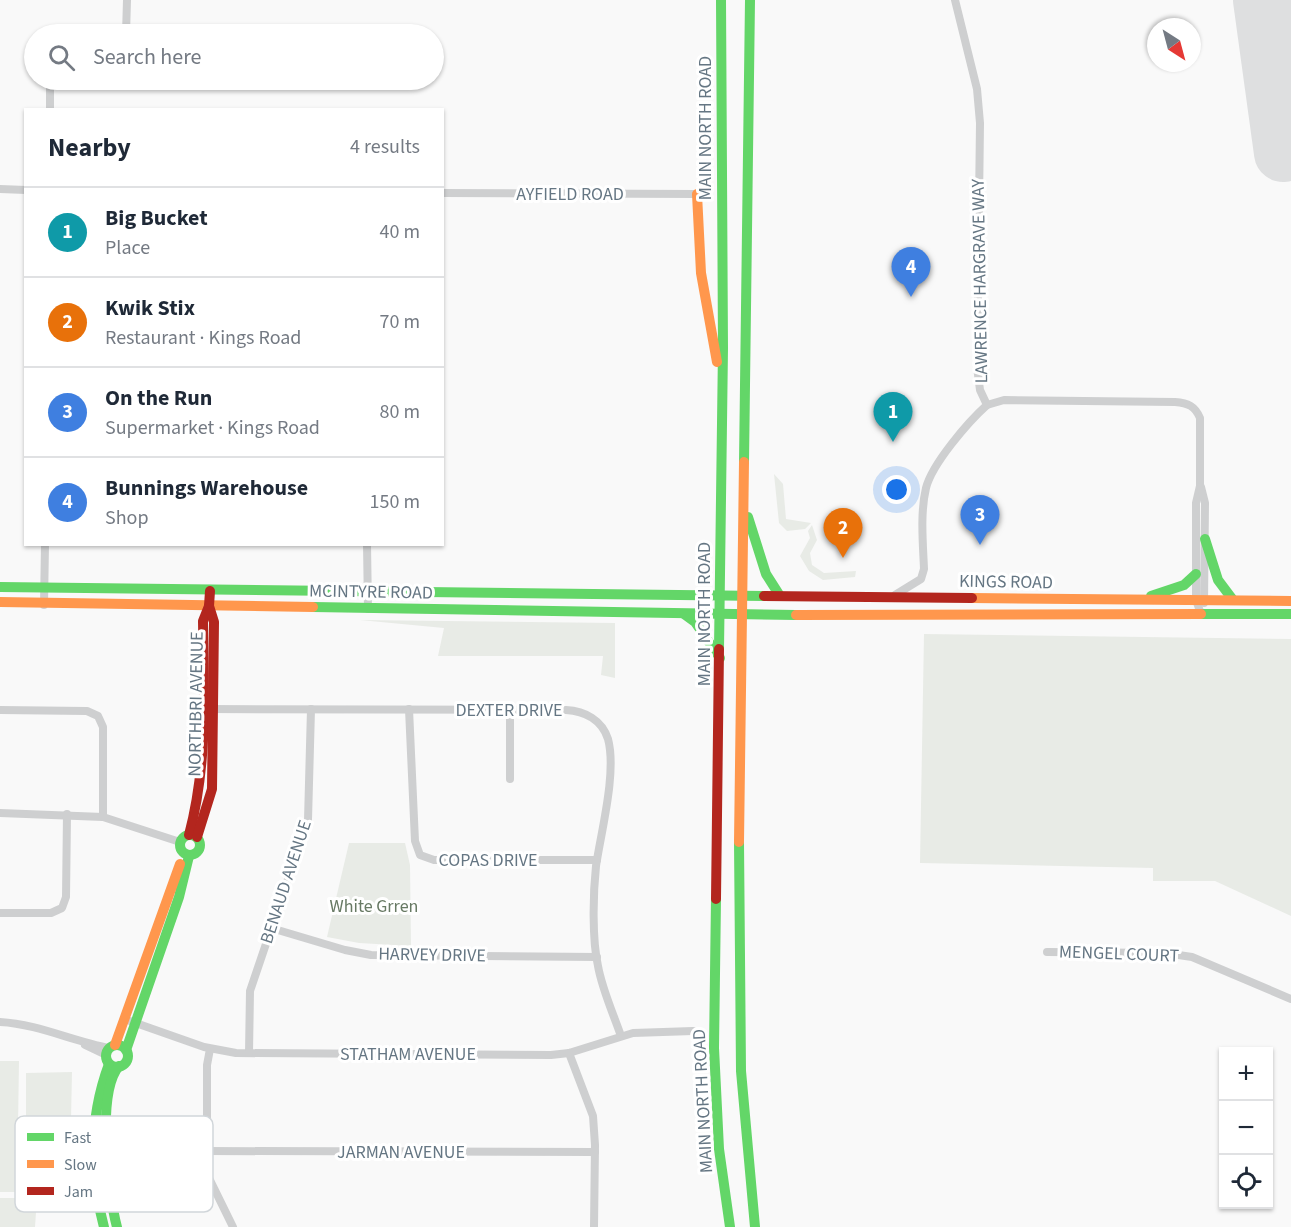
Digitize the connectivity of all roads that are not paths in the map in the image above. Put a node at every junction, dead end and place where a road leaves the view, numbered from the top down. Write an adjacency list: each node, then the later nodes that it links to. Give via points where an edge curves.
1 (127, 0): 5 (street)
2 (721, 0): 12 (main road, MAIN NORTH ROAD)
3 (750, 0): 15 (main road, MAIN NORTH ROAD)
4 (955, 0): 13 (street, LAWRENCE HARGRAVE WAY, via 978,98 977,367)
5 (126, 24)
6 (51, 90): 7 (street)
7 (50, 108)
8 (0, 189): 9 (street)
9 (24, 190)
10 (444, 193): 11 (street, AYFIELD ROAD)
11 (697, 194): 12 (main road, via 700,273)
12 (722, 387): 25 (main road, MAIN NORTH ROAD)
13 (987, 405): 14 (street, via 1011,399 1187,403 1200,418); 28 (street, LAWRENCE HARGRAVE WAY, via 969,423 926,488 921,579)
14 (1200, 486): 16 (street, via 1205,503); 19 (street, via 1196,503)
15 (744, 507): 26 (main road, MAIN NORTH ROAD); 27 (main road, via 766,574)
16 (1205, 539): 30 (street); 31 (main road, via 1216,579)
17 (45, 546): 21 (street)
18 (367, 546): 23 (street)
19 (1196, 574): 29 (main road, via 1184,585); 30 (street)
20 (0, 587): 21 (main road, MCINTYRE ROAD)
21 (45, 589): 22 (main road, MCINTYRE ROAD); 34 (street)
22 (210, 591): 23 (main road, MCINTYRE ROAD); 35 (main road, NORTHBRI AVENUE)
23 (368, 592): 24 (main road, MCINTYRE ROAD); 36 (street)
24 (542, 594): 25 (main road, MCINTYRE ROAD); 37 (main road, via 544,604)
25 (720, 595): 26 (main road, KINGS ROAD); 39 (main road, MAIN NORTH ROAD)
26 (742, 596): 27 (main road, KINGS ROAD); 40 (main road, MAIN NORTH ROAD)
27 (780, 596): 28 (main road, KINGS ROAD)
28 (891, 597): 29 (main road, KINGS ROAD)
29 (1138, 599): 30 (main road, KINGS ROAD)
30 (1201, 600): 31 (main road, KINGS ROAD); 41 (street)
31 (1233, 600): 32 (main road, KINGS ROAD)
32 (1291, 601)
33 (0, 602): 34 (main road, MCINTYRE ROAD)
34 (44, 604): 35 (main road, MCINTYRE ROAD)
35 (209, 606): 36 (main road, MCINTYRE ROAD); 44 (main road, NORTHBRI AVENUE, via 214,622)
36 (368, 609): 37 (main road, MCINTYRE ROAD)
37 (576, 612): 38 (main road, MCINTYRE ROAD)
38 (684, 614): 39 (main road, MCINTYRE ROAD); 43 (main road, via 695,622)
39 (720, 614): 40 (main road, MCINTYRE ROAD); 43 (main road, MAIN NORTH ROAD)
40 (742, 614): 41 (main road, KINGS ROAD); 82 (main road, MAIN NORTH ROAD, via 741,1071)
41 (1201, 614): 42 (main road, KINGS ROAD)
42 (1291, 614)
43 (720, 658): 81 (main road, MAIN NORTH ROAD, via 714,1048 719,1149)
44 (209, 709): 45 (street, DEXTER DRIVE); 53 (main road, NORTHBRI AVENUE, via 212,789)
45 (311, 709): 46 (street, DEXTER DRIVE); 57 (street, BENAUD AVENUE, via 308,820)
46 (409, 709): 48 (street, DEXTER DRIVE); 55 (street, COPAS DRIVE, via 415,841 420,855 434,860)
47 (0, 710): 52 (street, via 87,711 98,716 103,727)
48 (510, 710): 49 (street); 55 (street, DEXTER DRIVE, via 574,710 602,727 608,741 608,791)
49 (510, 779)
50 (0, 813): 51 (street)
51 (67, 814): 52 (street); 56 (street, via 66,897 62,908 51,913)
52 (103, 817): 53 (street)
53 (189, 838): 54 (main road); 54 (main road, NORTHBRI AVENUE, via 200,849)
54 (186, 855): 61 (main road, via 179,897)
55 (597, 860): 59 (street, DEXTER DRIVE)
56 (0, 913)
57 (271, 928): 59 (street, HARVEY DRIVE, via 371,955); 66 (street, BENAUD AVENUE, via 250,991)
58 (1047, 951): 60 (street, MENGEL COURT, via 1185,956)
59 (597, 957): 64 (street, DEXTER DRIVE)
60 (1291, 999)
61 (131, 1021): 65 (street, STATHAM AVENUE); 68 (main road, via 127,1041)
62 (0, 1022): 68 (street, via 33,1025)
63 (693, 1031): 64 (street, STATHAM AVENUE)
64 (621, 1035): 67 (street, STATHAM AVENUE)
65 (210, 1048): 66 (street, STATHAM AVENUE); 71 (street)
66 (249, 1053): 67 (street, STATHAM AVENUE)
67 (569, 1053): 73 (street, via 592,1116)
68 (114, 1055): 69 (main road); 70 (main road)
69 (96, 1116)
70 (108, 1116)
71 (207, 1116)
72 (213, 1151): 73 (street, JARMAN AVENUE)
73 (595, 1152): 80 (street)
74 (213, 1186): 79 (street)
75 (100, 1212): 77 (main road)
76 (113, 1212): 78 (main road)
77 (104, 1227)
78 (117, 1227)
79 (233, 1227)
80 (594, 1227)
81 (730, 1227)
82 (755, 1227)

